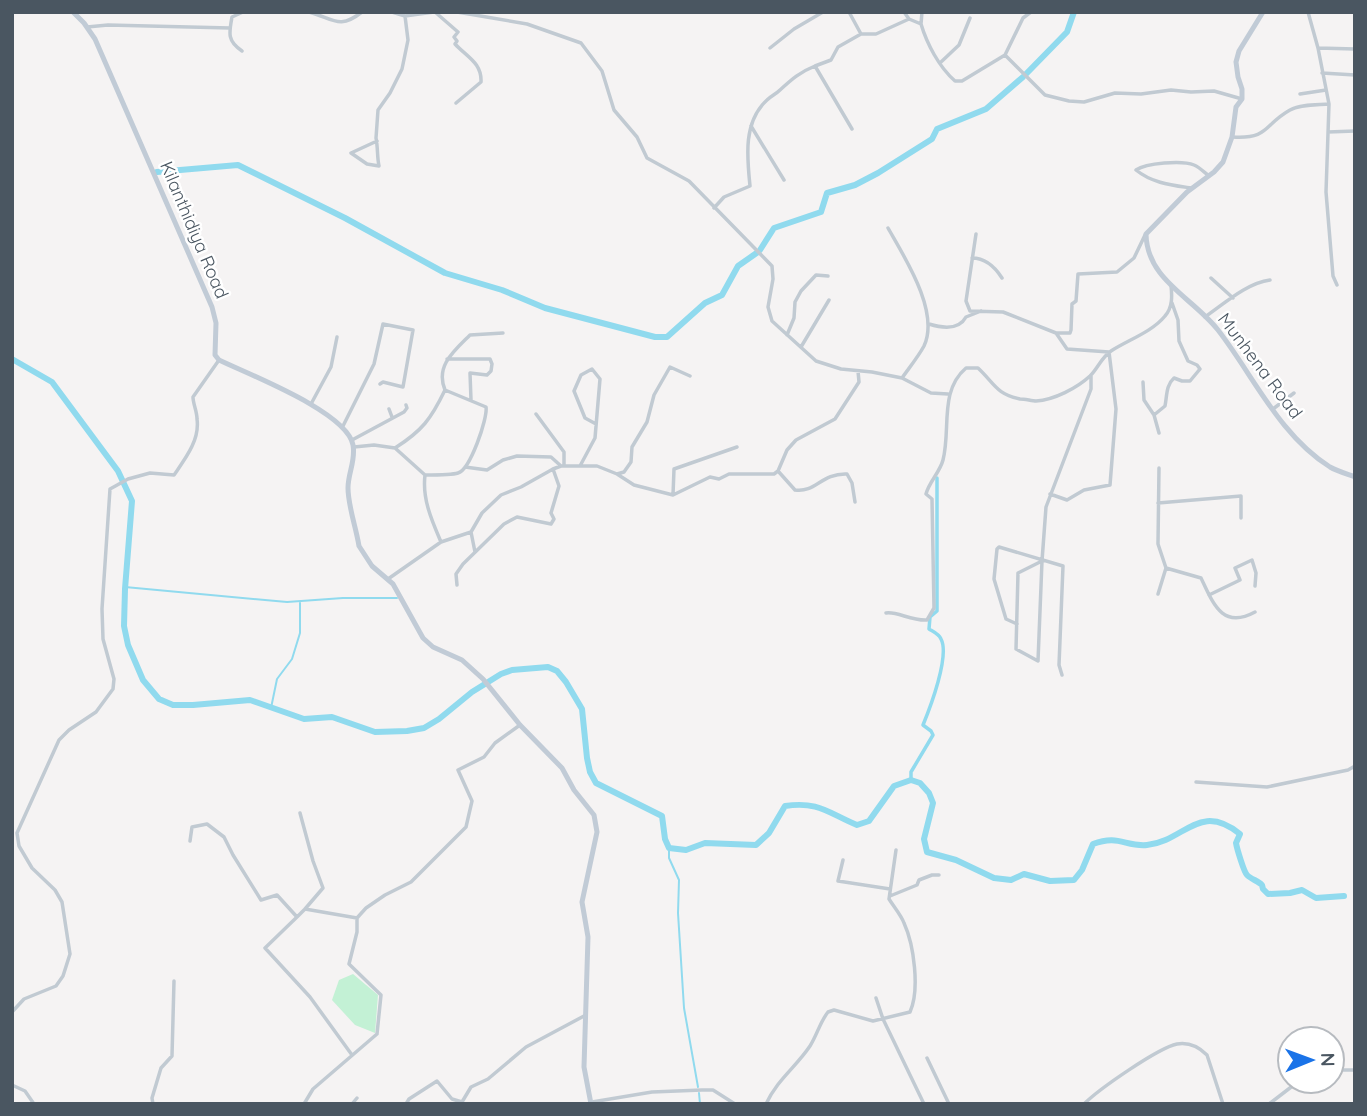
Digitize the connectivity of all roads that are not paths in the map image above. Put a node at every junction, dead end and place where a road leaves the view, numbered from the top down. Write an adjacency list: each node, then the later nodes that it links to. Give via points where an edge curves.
1 (73, 12): 22 (street, Kilanthidiya Road)
2 (243, 12): 23 (street, via 232,17)
3 (286, 12): 4 (street)
4 (299, 12)
5 (309, 12): 17 (street)
6 (362, 12): 17 (street, via 346,23)
7 (392, 12): 18 (street)
8 (435, 12): 18 (street); 37 (street, via 458,32 455,44 474,61 483,78)
9 (457, 12): 48 (street, via 527,24 581,43 603,71 614,110 637,137 647,158 690,181)
10 (823, 12): 25 (street)
11 (849, 12): 24 (street)
12 (904, 12): 20 (street)
13 (922, 12): 21 (street)
14 (1031, 12): 29 (street, via 1023,18)
15 (1263, 12): 36 (street, via 1236,62)
16 (1308, 12): 26 (street)
17 (323, 14)
18 (405, 16): 44 (street, via 408,45 402,69 377,110)
19 (970, 18): 30 (street, via 959,45)
20 (909, 19): 21 (street); 24 (street, via 876,34)
21 (921, 24): 30 (street)
22 (87, 27): 23 (street); 72 (street, Kilanthidiya Road, via 212,307 214,351)
23 (230, 28): 28 (street, via 229,38)
24 (861, 34): 31 (street, via 838,47 831,60)
25 (770, 48)
26 (1318, 48): 27 (street); 32 (street)
27 (1355, 49)
28 (242, 51)
29 (1005, 55): 30 (street, via 962,81 956,81); 36 (street, via 1045,94 1069,101 1171,90 1214,91)
30 (940, 63)
31 (816, 66): 39 (street, via 792,78 767,100); 40 (street)
32 (1322, 73): 33 (street); 34 (street)
33 (1355, 75)
34 (1326, 90): 35 (street); 38 (street)
35 (1300, 94)
36 (1242, 99): 43 (street, via 1236,107)
37 (456, 103)
38 (1329, 104): 42 (street); 43 (street, via 1297,107 1260,136)
39 (751, 126): 46 (street); 48 (street, via 746,146 750,186 724,197)
40 (852, 129)
41 (1355, 131): 42 (street)
42 (1328, 132): 58 (street, via 1326,192)
43 (1232, 137): 45 (street, via 1223,162)
44 (377, 141): 44 (street, via 359,148 351,153 379,166)
45 (1209, 176): 47 (street); 47 (street, via 1187,164 1147,165 1136,170 1157,182)
46 (784, 180)
47 (1191, 188): 51 (street)
48 (714, 208): 67 (street, via 772,266 768,307 772,321)
49 (888, 228): 64 (street, via 921,294)
50 (976, 234): 52 (street)
51 (1146, 234): 57 (street, Munhena Road, via 1150,259); 66 (street, via 1134,258 1117,272 1078,274 1071,330)
52 (972, 258): 54 (street, via 989,263); 62 (street, via 966,301 970,311)
53 (828, 276): 67 (street, via 816,275 801,291)
54 (1002, 278)
55 (1211, 278): 59 (street)
56 (1270, 280): 59 (street)
57 (1171, 285): 61 (street); 63 (street, Munhena Road)
58 (1337, 285)
59 (1233, 298): 63 (street)
60 (829, 300): 69 (street)
61 (1171, 301): 70 (street, via 1167,315); 88 (street, via 1179,341 1188,361 1200,369 1190,381 1171,380 1165,406)
62 (982, 310): 64 (street, via 958,325 943,328); 66 (street, via 1003,312)
63 (1205, 317): 86 (street, Munhena Road)
64 (929, 324): 76 (street, via 924,345)
65 (503, 332): 71 (street, via 470,335)
66 (1056, 333): 70 (street, via 1067,349)
67 (787, 335): 69 (street)
68 (337, 337): 83 (street, via 331,367)
69 (801, 348): 73 (street, via 816,361)
70 (1109, 352): 74 (street); 105 (street, via 1116,409 1110,485 1084,490 1067,500)
71 (447, 359): 79 (street, via 441,382); 82 (street, via 490,359 487,375 470,373)
72 (219, 360): 83 (street); 139 (street, via 193,397 198,421 194,440 174,475 154,472 110,489 102,610 113,689 96,712 59,740 17,833 32,868 62,902 70,944 68,962 56,986 24,999)
73 (858, 371): 76 (street); 101 (street, via 859,382 835,419 796,440)
74 (1091, 374): 81 (street, via 1069,391 1036,401 1007,396 978,368 966,368); 105 (street, via 1091,389)
75 (690, 376): 102 (street, via 670,366 654,395 648,422 632,447 631,462)
76 (902, 378): 81 (street, via 931,393)
77 (1143, 382): 88 (street, via 1143,400)
78 (380, 384): 91 (street, via 403,387 413,330 383,324 374,364)
79 (445, 390): 82 (street); 94 (street, via 418,433)
80 (1294, 393): 86 (street)
81 (948, 394): 121 (street, via 942,465 926,494 932,499 934,608 927,620)
82 (471, 401): 98 (street, via 486,407 487,412)
83 (311, 404): 91 (street)
84 (406, 405): 89 (street, via 404,412)
85 (389, 408): 89 (street)
86 (1273, 409): 104 (street, Munhena Road, via 1316,456)
87 (536, 414): 96 (street, via 564,452)
88 (1154, 415): 92 (street)
89 (392, 417): 93 (street)
90 (596, 424): 90 (street, via 600,379 592,369 581,374 574,391 585,418); 97 (street)
91 (343, 426): 93 (street)
92 (1159, 433)
93 (353, 444): 94 (street); 115 (street, via 348,488 359,546)
94 (395, 447): 103 (street)
95 (737, 447): 106 (street, via 674,469)
96 (562, 466): 97 (street); 98 (street, via 551,457 517,456 487,470); 100 (street)
97 (580, 466): 102 (street, via 597,466)
98 (466, 467): 103 (street, via 458,473)
99 (1159, 468): 108 (street)
100 (552, 469): 110 (street, via 501,495); 112 (street, via 559,486 551,524 517,517)
101 (778, 471): 106 (street, via 710,477); 107 (street, via 795,491 804,491 828,476 847,474)
102 (617, 474): 106 (street, via 634,485)
103 (425, 475): 111 (street, via 429,512)
104 (1355, 477)
105 (1050, 494): 113 (street)
106 (673, 495)
107 (855, 502)
108 (1158, 503): 109 (street, via 1241,496); 114 (street, via 1158,544)
109 (1241, 518)
110 (471, 531): 111 (street); 112 (street)
111 (441, 542): 115 (street)
112 (475, 552): 116 (street, via 456,574)
113 (1042, 561): 122 (street, via 1018,573); 122 (street, via 997,549 994,579 1000,602 1006,619); 122 (street, via 1038,661 1016,649); 123 (street, via 1063,566)
114 (1166, 568): 118 (street); 119 (street, via 1201,578)
115 (388, 579): 124 (street, via 423,638 462,660)
116 (457, 585)
117 (1255, 586): 119 (street, via 1252,560 1235,568 1240,580)
118 (1158, 594)
119 (1209, 595): 120 (street, via 1228,617)
120 (1255, 612)
121 (886, 613)
122 (1017, 624)
123 (1062, 675)
124 (520, 725): 136 (street, via 484,757 458,770 472,801 466,827 411,883 385,895); 140 (street, via 562,768 597,822 582,902 588,937)
125 (1355, 766): 126 (street, via 1267,787)
126 (1196, 782)
127 (300, 813): 134 (street, via 323,888)
128 (190, 841): 135 (street, via 192,827 207,824 225,837 261,900 277,895)
129 (896, 850): 132 (street)
130 (843, 860): 132 (street, via 838,881)
131 (939, 875): 133 (street)
132 (890, 889): 133 (street)
133 (890, 896): 141 (street, via 907,932 915,990 908,1014)
134 (305, 909): 135 (street); 136 (street)
135 (297, 917): 142 (street, via 265,948 316,1004)
136 (357, 918): 142 (street, via 349,964 381,995 377,1034)
137 (174, 981): 148 (street, via 172,1056 162,1068)
138 (876, 998): 141 (street)
139 (12, 1012)
140 (586, 1014): 146 (street, via 584,1067); 151 (street, via 526,1047 488,1079 471,1087 462,1102 452,1099 437,1081)
141 (883, 1019): 153 (street, via 828,1012 811,1045 775,1086); 154 (street)
142 (352, 1055): 149 (street, via 313,1089)
143 (927, 1058): 155 (street)
144 (12, 1085): 147 (street, via 26,1091)
145 (357, 1098): 150 (street)
146 (592, 1103): 152 (street, via 652,1092 713,1090)
147 (34, 1104)
148 (153, 1104)
149 (304, 1104)
150 (352, 1104)
151 (406, 1104)
152 (735, 1104)
153 (766, 1104)
154 (924, 1104)
155 (949, 1104)
156 (1084, 1104): 157 (street, via 1145,1060 1171,1046 1189,1044 1207,1055)
157 (1223, 1104)

